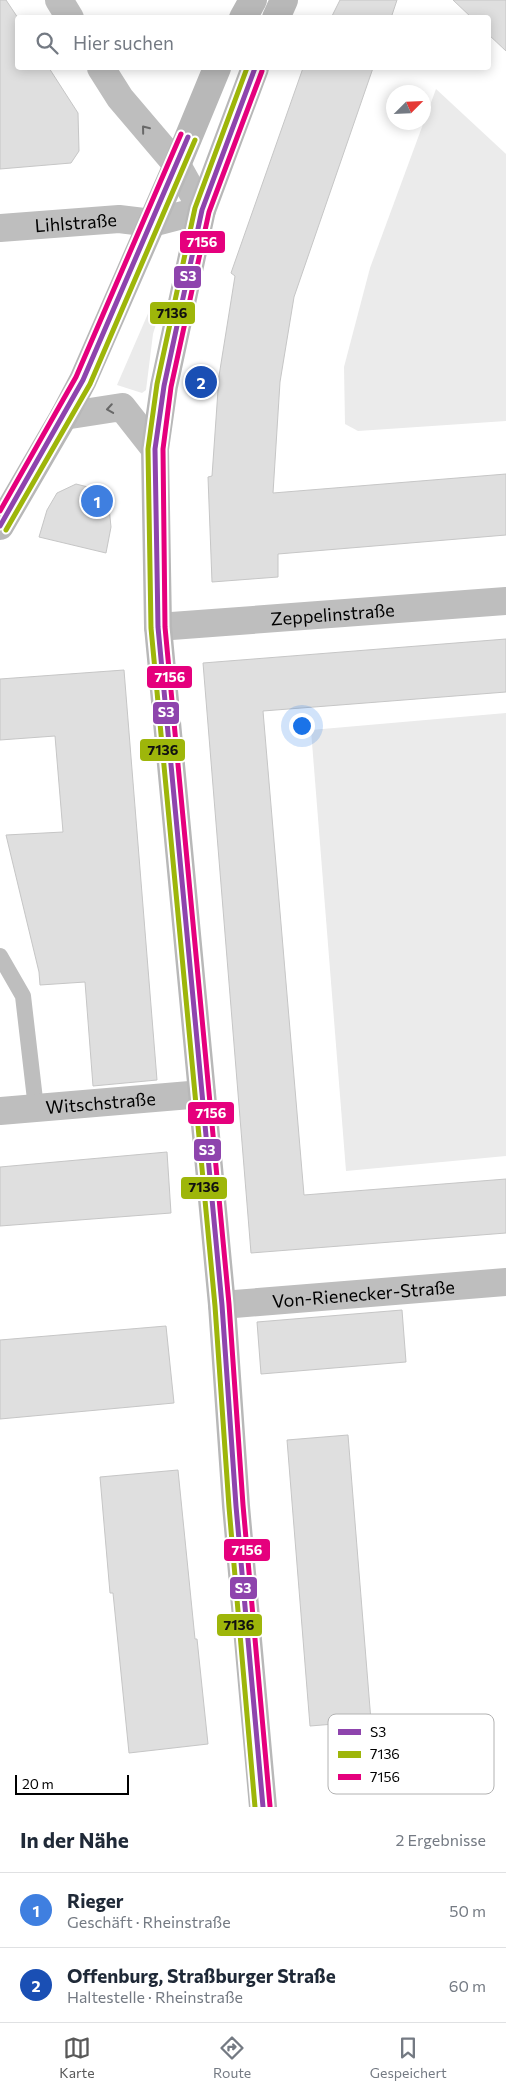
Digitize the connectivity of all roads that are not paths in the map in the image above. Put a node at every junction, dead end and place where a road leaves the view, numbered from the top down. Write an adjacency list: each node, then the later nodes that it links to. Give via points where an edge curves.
1 (59, 0): 4 (street)
2 (253, 0): 5 (main road)
3 (284, 0): 6 (main road)
4 (68, 15)
5 (245, 15)
6 (277, 15)
7 (102, 70): 10 (street, one-way to 7, via 120,98)
8 (216, 70): 10 (main road)
9 (254, 70): 11 (main road)
10 (177, 165): 11 (street); 12 (main road)
11 (202, 210): 12 (street); 15 (main road, via 164,386)
12 (152, 223): 13 (street, Lihlstraße, via 118,219); 14 (main road)
13 (0, 228)
14 (64, 416): 15 (street, one-way to 14, via 122,407); 16 (main road)
15 (155, 449): 18 (main road)
16 (0, 526)
17 (506, 601): 18 (street, Zeppelinstraße)
18 (158, 627): 20 (main road)
19 (0, 956): 21 (lane, via 23,996)
20 (202, 1094): 21 (street, Witschstraße); 24 (main road)
21 (36, 1108): 22 (street, Witschstraße)
22 (0, 1111)
23 (506, 1282): 24 (street, Von-Rienecker-Straße)
24 (222, 1305): 25 (main road)
25 (263, 1807)

